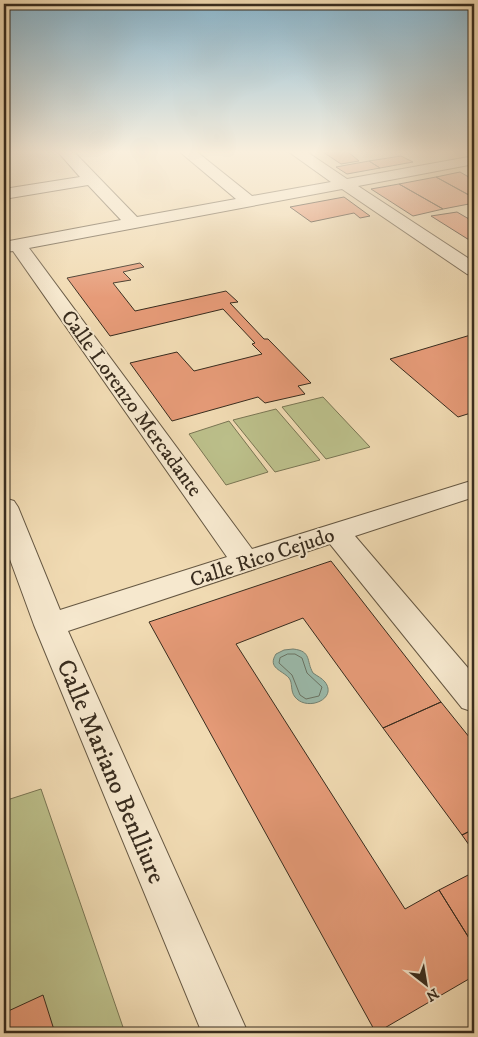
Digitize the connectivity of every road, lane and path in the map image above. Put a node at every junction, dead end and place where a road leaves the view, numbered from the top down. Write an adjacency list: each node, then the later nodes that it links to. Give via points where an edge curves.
1 (111, 200): 5 (street)
2 (257, 200): 4 (street)
3 (369, 200): 7 (street)
4 (249, 202): 5 (street)
5 (133, 223): 6 (street)
6 (11, 246): 11 (street, Calle Lorenzo Mercadante)
7 (474, 270)
8 (474, 488): 10 (street, Calle Rico Cejudo)
9 (4, 507): 12 (street, Calle Mariano Benlliure)
10 (336, 532): 11 (street, Calle Rico Cejudo); 13 (street)
11 (246, 562): 12 (street, Calle Rico Cejudo)
12 (50, 625): 14 (street, Calle Mariano Benlliure)
13 (474, 698)
14 (225, 1033)

